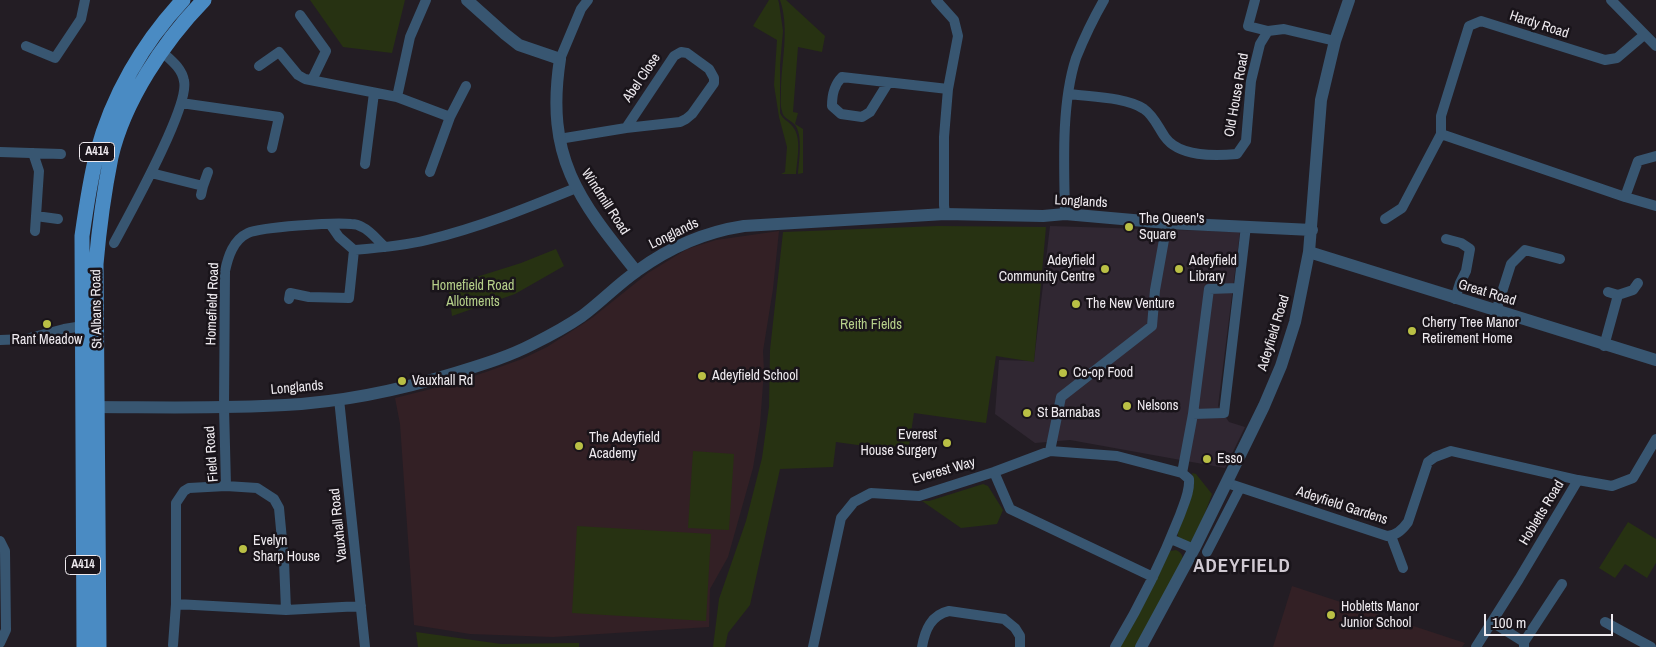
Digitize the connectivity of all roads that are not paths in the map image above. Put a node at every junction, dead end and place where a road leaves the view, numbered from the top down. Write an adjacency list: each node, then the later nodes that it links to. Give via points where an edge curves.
1 (85, 0): 16 (street, via 81,19 55,58)
2 (183, 0): 68 (main road, St Albans Road / A414, via 147,44 130,73 108,118 97,152 82,236)
3 (204, 0): 18 (main road, St Albans Road / A414)
4 (426, 0): 27 (street, via 410,37)
5 (467, 0): 19 (street, via 519,44)
6 (588, 0): 19 (street, Windmill Road)
7 (936, 0): 24 (street, via 954,20 958,36)
8 (1104, 0): 26 (street, via 1089,26 1076,60)
9 (1255, 0): 13 (street, via 1248,26)
10 (1349, 0): 15 (street, Adeyfield Road)
11 (1611, 0): 14 (street)
12 (300, 15): 21 (street, via 326,51)
13 (1268, 32): 15 (street, via 1284,29); 26 (street, Old House Road, via 1260,44 1251,81 1246,141 1237,154 1211,157 1174,147 1144,109 1125,101)
14 (1644, 35): 17 (street); 31 (street, Hardy Road, via 1617,58 1606,60 1481,21 1469,26 1441,116)
15 (1335, 41): 53 (street, Adeyfield Road, via 1321,100)
16 (26, 46)
17 (1656, 46)
18 (161, 51): 28 (street, via 182,72 185,83); 67 (main road, St Albans Road / A414, via 122,124 112,156 96,264)
19 (560, 59): 32 (street, Windmill Road, via 556,103)
20 (259, 66): 21 (street, via 279,52 298,75)
21 (312, 80): 25 (street)
22 (888, 83): 22 (street, via 842,77 836,83 832,106 842,114 862,117 870,112); 24 (street)
23 (466, 86): 29 (street)
24 (948, 89): 45 (street, via 944,138)
25 (374, 93): 27 (street); 38 (street)
26 (1069, 94): 46 (street)
27 (397, 97): 29 (street)
28 (181, 103): 33 (street, via 279,117); 41 (street)
29 (450, 117): 40 (street)
30 (626, 128): 30 (street, Abel Close, via 686,119 714,83 713,74 687,54 677,53); 32 (street, Abel Close)
31 (1441, 134): 43 (street); 49 (street, via 1402,208)
32 (559, 139): 42 (street, Windmill Road)
33 (272, 148)
34 (0, 152): 35 (street)
35 (33, 153): 36 (street); 47 (street, via 40,171)
36 (61, 154)
37 (1656, 156): 43 (street, via 1638,161)
38 (365, 164)
39 (208, 172): 41 (street, via 202,190)
40 (430, 172)
41 (151, 173): 56 (street)
42 (576, 188): 57 (street, via 463,231); 61 (street, Windmill Road, via 605,233)
43 (1625, 197): 44 (street)
44 (1656, 206)
45 (945, 214): 46 (street, Longlands); 61 (street, Longlands, via 730,228 692,239)
46 (1065, 214): 50 (street, Longlands)
47 (36, 216): 48 (street); 54 (street)
48 (58, 219)
49 (1385, 219)
50 (1167, 223): 52 (street, Longlands); 78 (street, via 1152,326 1061,397)
51 (330, 224): 57 (street, Homefield Road, via 363,227); 58 (street); 75 (street, Homefield Road, via 248,233 229,252 224,271)
52 (1246, 226): 53 (street, Longlands); 63 (street)
53 (1312, 230): 59 (street, Adeyfield Road)
54 (35, 231)
55 (1446, 238): 65 (street, via 1470,250)
56 (114, 243)
57 (385, 247): 58 (street)
58 (354, 250): 64 (street, via 349,298 290,293)
59 (1310, 252): 65 (street, Great Road); 82 (street, Adeyfield Road, via 1295,322 1281,366)
60 (1560, 260): 66 (street, via 1525,250 1511,264)
61 (636, 271): 72 (street, Longlands, via 581,316 532,345 430,381)
62 (1638, 283): 70 (street, via 1634,290 1613,294)
63 (1238, 288): 76 (street, via 1209,289); 76 (street, via 1224,413)
64 (288, 299)
65 (1455, 299): 66 (street, Great Road)
66 (1496, 311): 70 (street, Great Road)
67 (97, 322): 68 (street); 74 (main road, St Albans Road / A414)
68 (81, 327): 69 (street); 73 (main road, St Albans Road / A414)
69 (0, 342)
70 (1604, 346): 71 (street, Great Road)
71 (1656, 360)
72 (339, 399): 75 (street, Longlands); 93 (street, Vauxhall Road)
73 (82, 407): 74 (street, Longlands); 100 (main road, St Albans Road / A414)
74 (98, 407): 75 (street, Longlands); 101 (main road, St Albans Road / A414)
75 (224, 407): 83 (street, Field Road)
76 (1193, 414): 80 (street)
77 (1656, 439): 81 (street, Hobletts Road, via 1633,478 1612,486)
78 (1050, 451): 79 (street, Everest Way); 80 (street, Everest Way, via 1117,456)
79 (994, 472): 90 (street, via 1010,509); 103 (street, Everest Way, via 919,496 871,493 854,502 841,518)
80 (1185, 476): 86 (street, via 1190,488)
81 (1578, 480): 85 (street, Adeyfield Gardens, via 1451,452 1428,462 1408,522); 95 (street, Hobletts Road)
82 (1227, 484): 84 (street, Adeyfield Gardens); 88 (street, Adeyfield Road)
83 (226, 486): 92 (street, via 189,488 176,503); 94 (street, Field Road, via 257,488 274,499 279,508)
84 (1240, 488): 85 (street, Adeyfield Gardens); 88 (street)
85 (1391, 536): 89 (street)
86 (1171, 539): 88 (street); 90 (street)
87 (0, 541): 97 (street, via 5,551 6,630)
88 (1200, 550): 107 (street, Adeyfield Road)
89 (1403, 568)
90 (1153, 577): 106 (street)
91 (1562, 584): 98 (street)
92 (176, 604): 94 (street); 99 (street)
93 (361, 606): 94 (street); 102 (street, Vauxhall Road)
94 (286, 610)
95 (1492, 622): 98 (street); 108 (street, Hobletts Road)
96 (1605, 622): 109 (street)
97 (0, 644)
98 (1524, 644)
99 (173, 645)
100 (84, 647)
101 (99, 647)
102 (365, 647)
103 (812, 647)
104 (922, 647): 105 (street, via 932,620 940,613 950,611 1004,619 1020,636)
105 (1020, 647)
106 (1115, 647)
107 (1141, 647)
108 (1476, 647)
109 (1651, 647)

